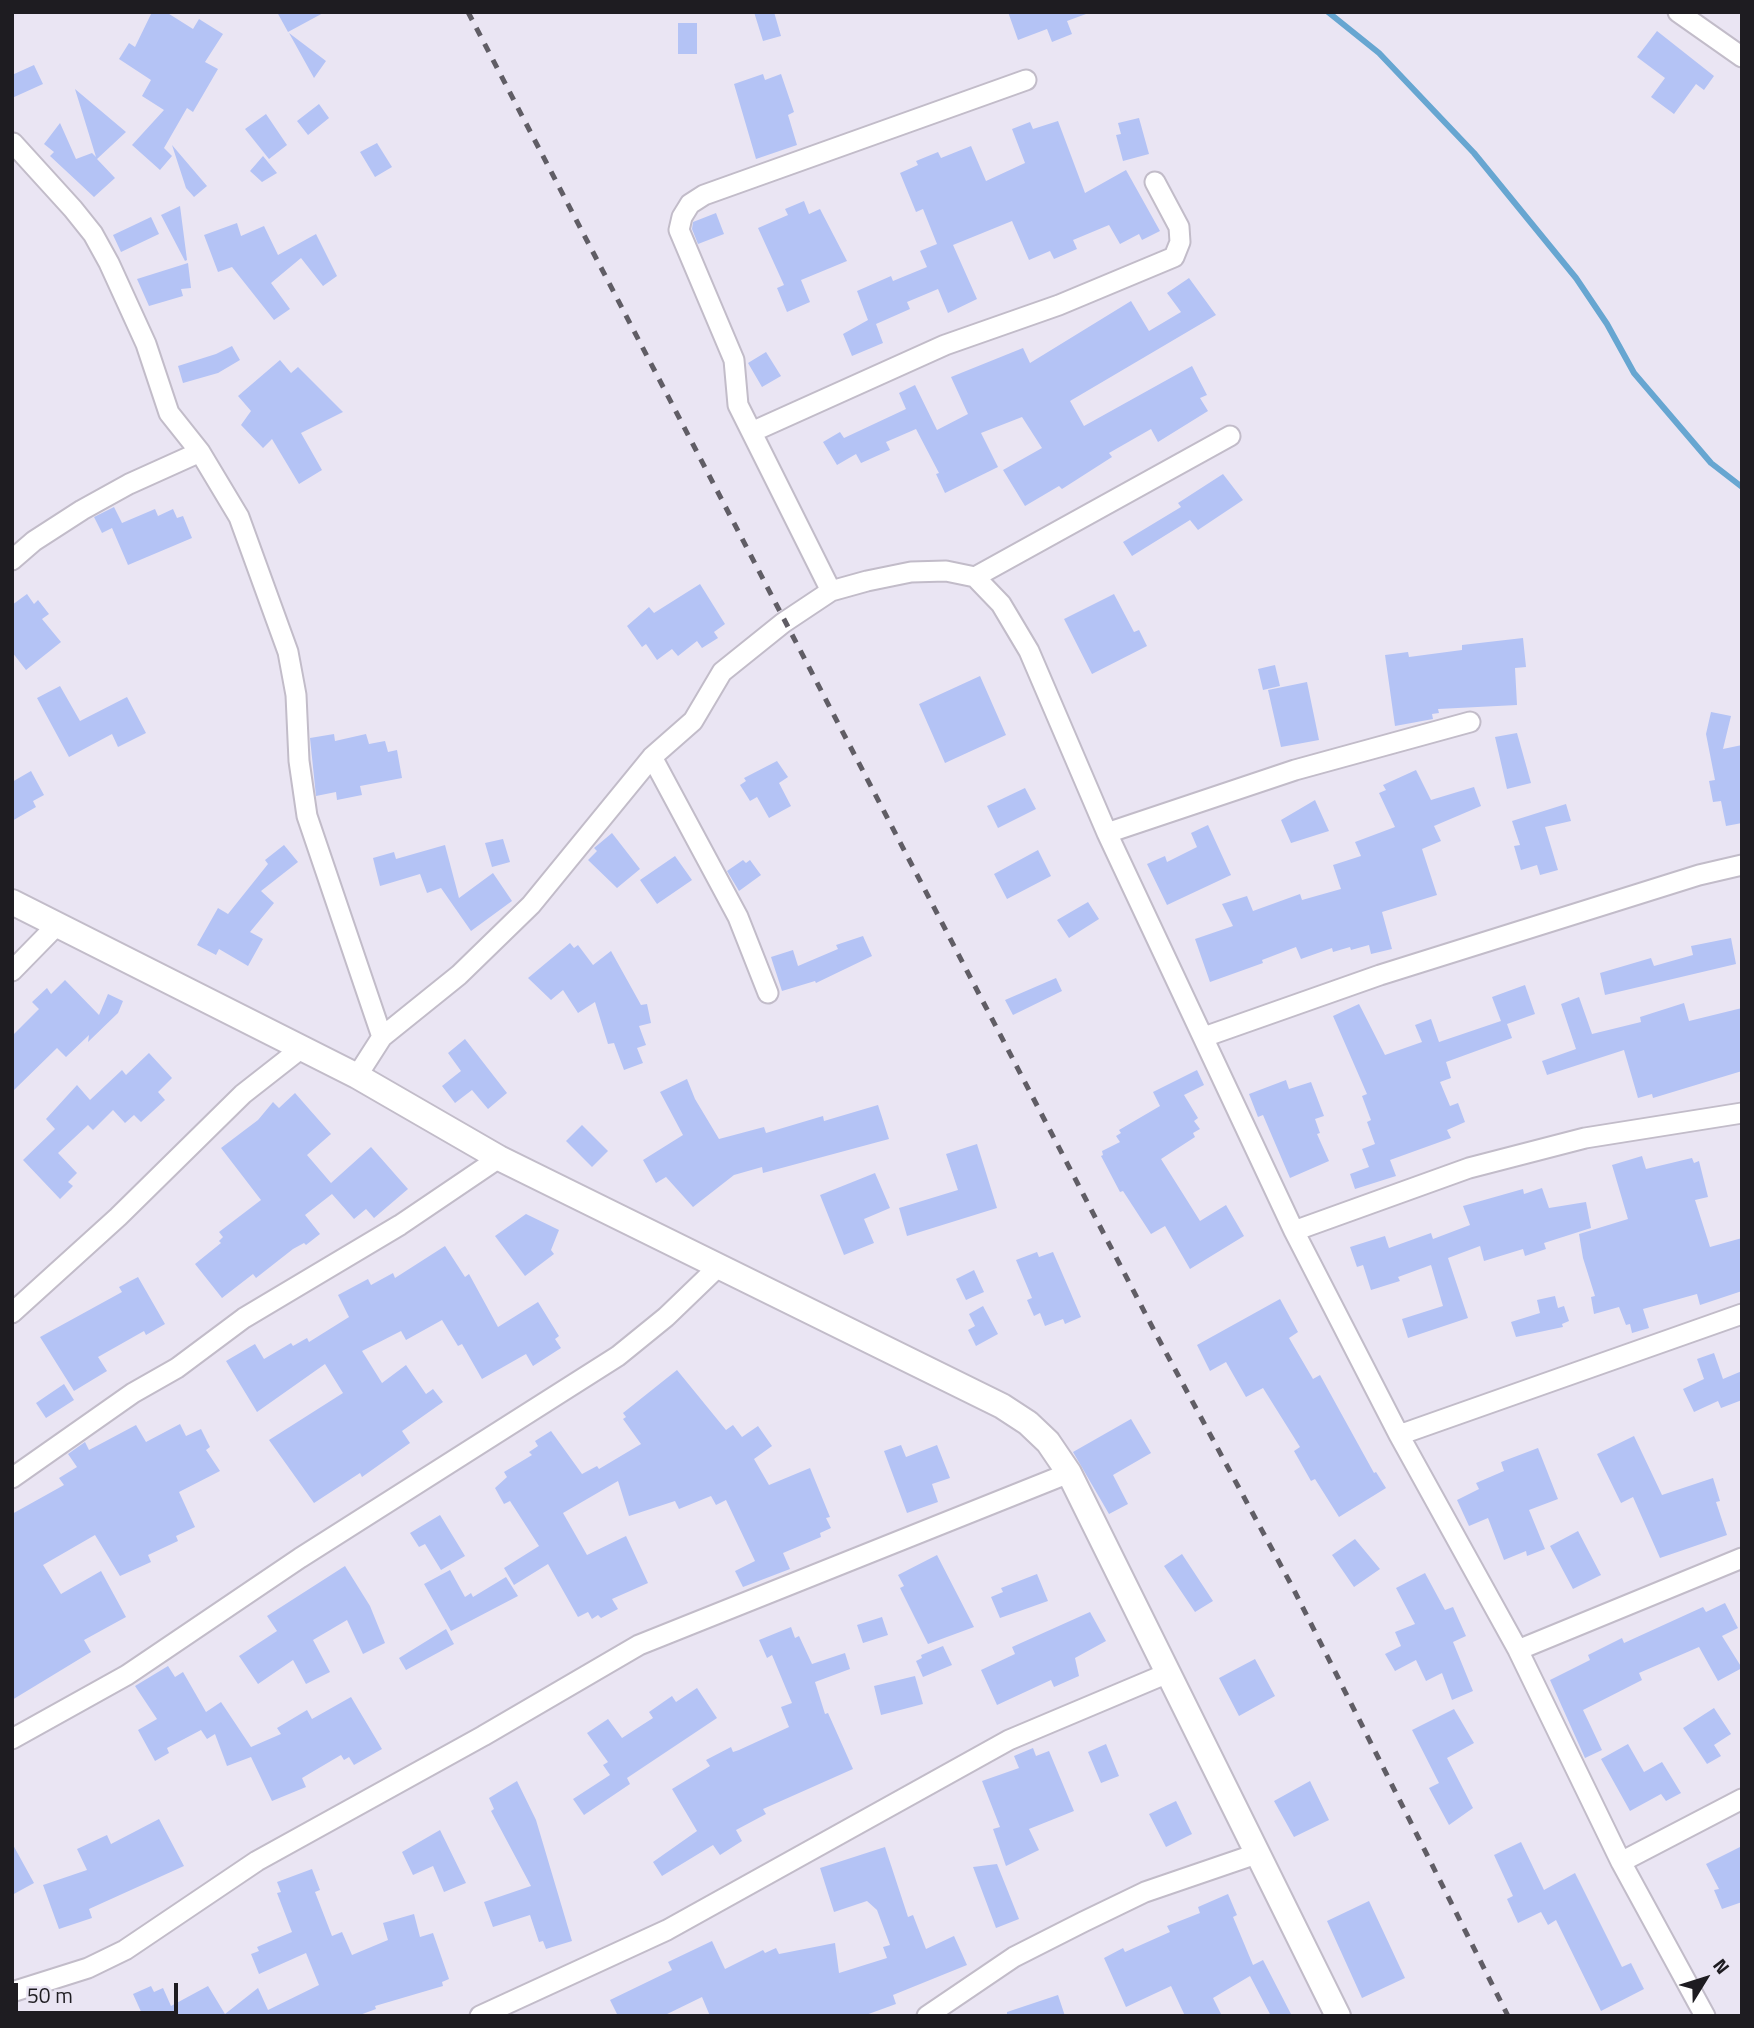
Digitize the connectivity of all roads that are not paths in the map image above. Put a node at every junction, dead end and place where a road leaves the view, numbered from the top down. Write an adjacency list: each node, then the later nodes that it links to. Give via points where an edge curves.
1 (1678, 12): 2 (street)
2 (1742, 57)
3 (1026, 80): 6 (street, via 704,195 690,204 679,230 734,360 738,405)
4 (13, 143): 8 (street, via 93,234 146,344 169,412)
5 (1155, 183): 6 (street, via 1180,227 1174,257 1059,305 945,345)
6 (754, 431): 11 (street)
7 (1230, 436): 10 (street)
8 (200, 452): 9 (street, via 94,504); 20 (street, via 239,517 288,652 307,816)
9 (12, 560)
10 (975, 577): 11 (street, via 946,571 911,572); 14 (street, via 1001,604 1030,651)
11 (831, 591): 13 (street, via 722,673 694,721)
12 (1470, 722): 14 (street, via 1295,770)
13 (652, 757): 19 (street, via 738,916); 20 (street, via 531,905 459,975)
14 (1107, 833): 21 (street)
15 (1742, 865): 21 (street, via 1380,975)
16 (12, 902): 17 (street)
17 (58, 925): 18 (street); 22 (street)
18 (12, 971)
19 (768, 993)
20 (382, 1037): 23 (street)
21 (1204, 1037): 26 (street)
22 (303, 1048): 23 (street); 28 (street, via 243,1094)
23 (358, 1076): 25 (street)
24 (1742, 1113): 26 (street, via 1623,1130 1495,1162)
25 (499, 1157): 27 (street); 32 (street, via 400,1225 244,1318)
26 (1294, 1231): 30 (street)
27 (719, 1266): 31 (street, via 1002,1406 1048,1442); 36 (street, via 666,1317 607,1363 300,1558 137,1668)
28 (12, 1313)
29 (1742, 1314): 30 (street)
30 (1399, 1435): 34 (street)
31 (1069, 1473): 35 (street); 40 (street, via 639,1644 257,1861 125,1950 88,1968)
32 (12, 1478)
33 (1742, 1558): 34 (street)
34 (1518, 1650): 39 (street)
35 (1168, 1673): 38 (street); 41 (street, via 1009,1740 667,1930)
36 (12, 1739)
37 (1742, 1799): 39 (street)
38 (1259, 1853): 42 (street, via 1145,1892 1083,1922 1014,1957); 43 (street)
39 (1621, 1861): 44 (street)
40 (12, 1992)
41 (480, 2016)
42 (928, 2016)
43 (1338, 2016)
44 (1705, 2016)

